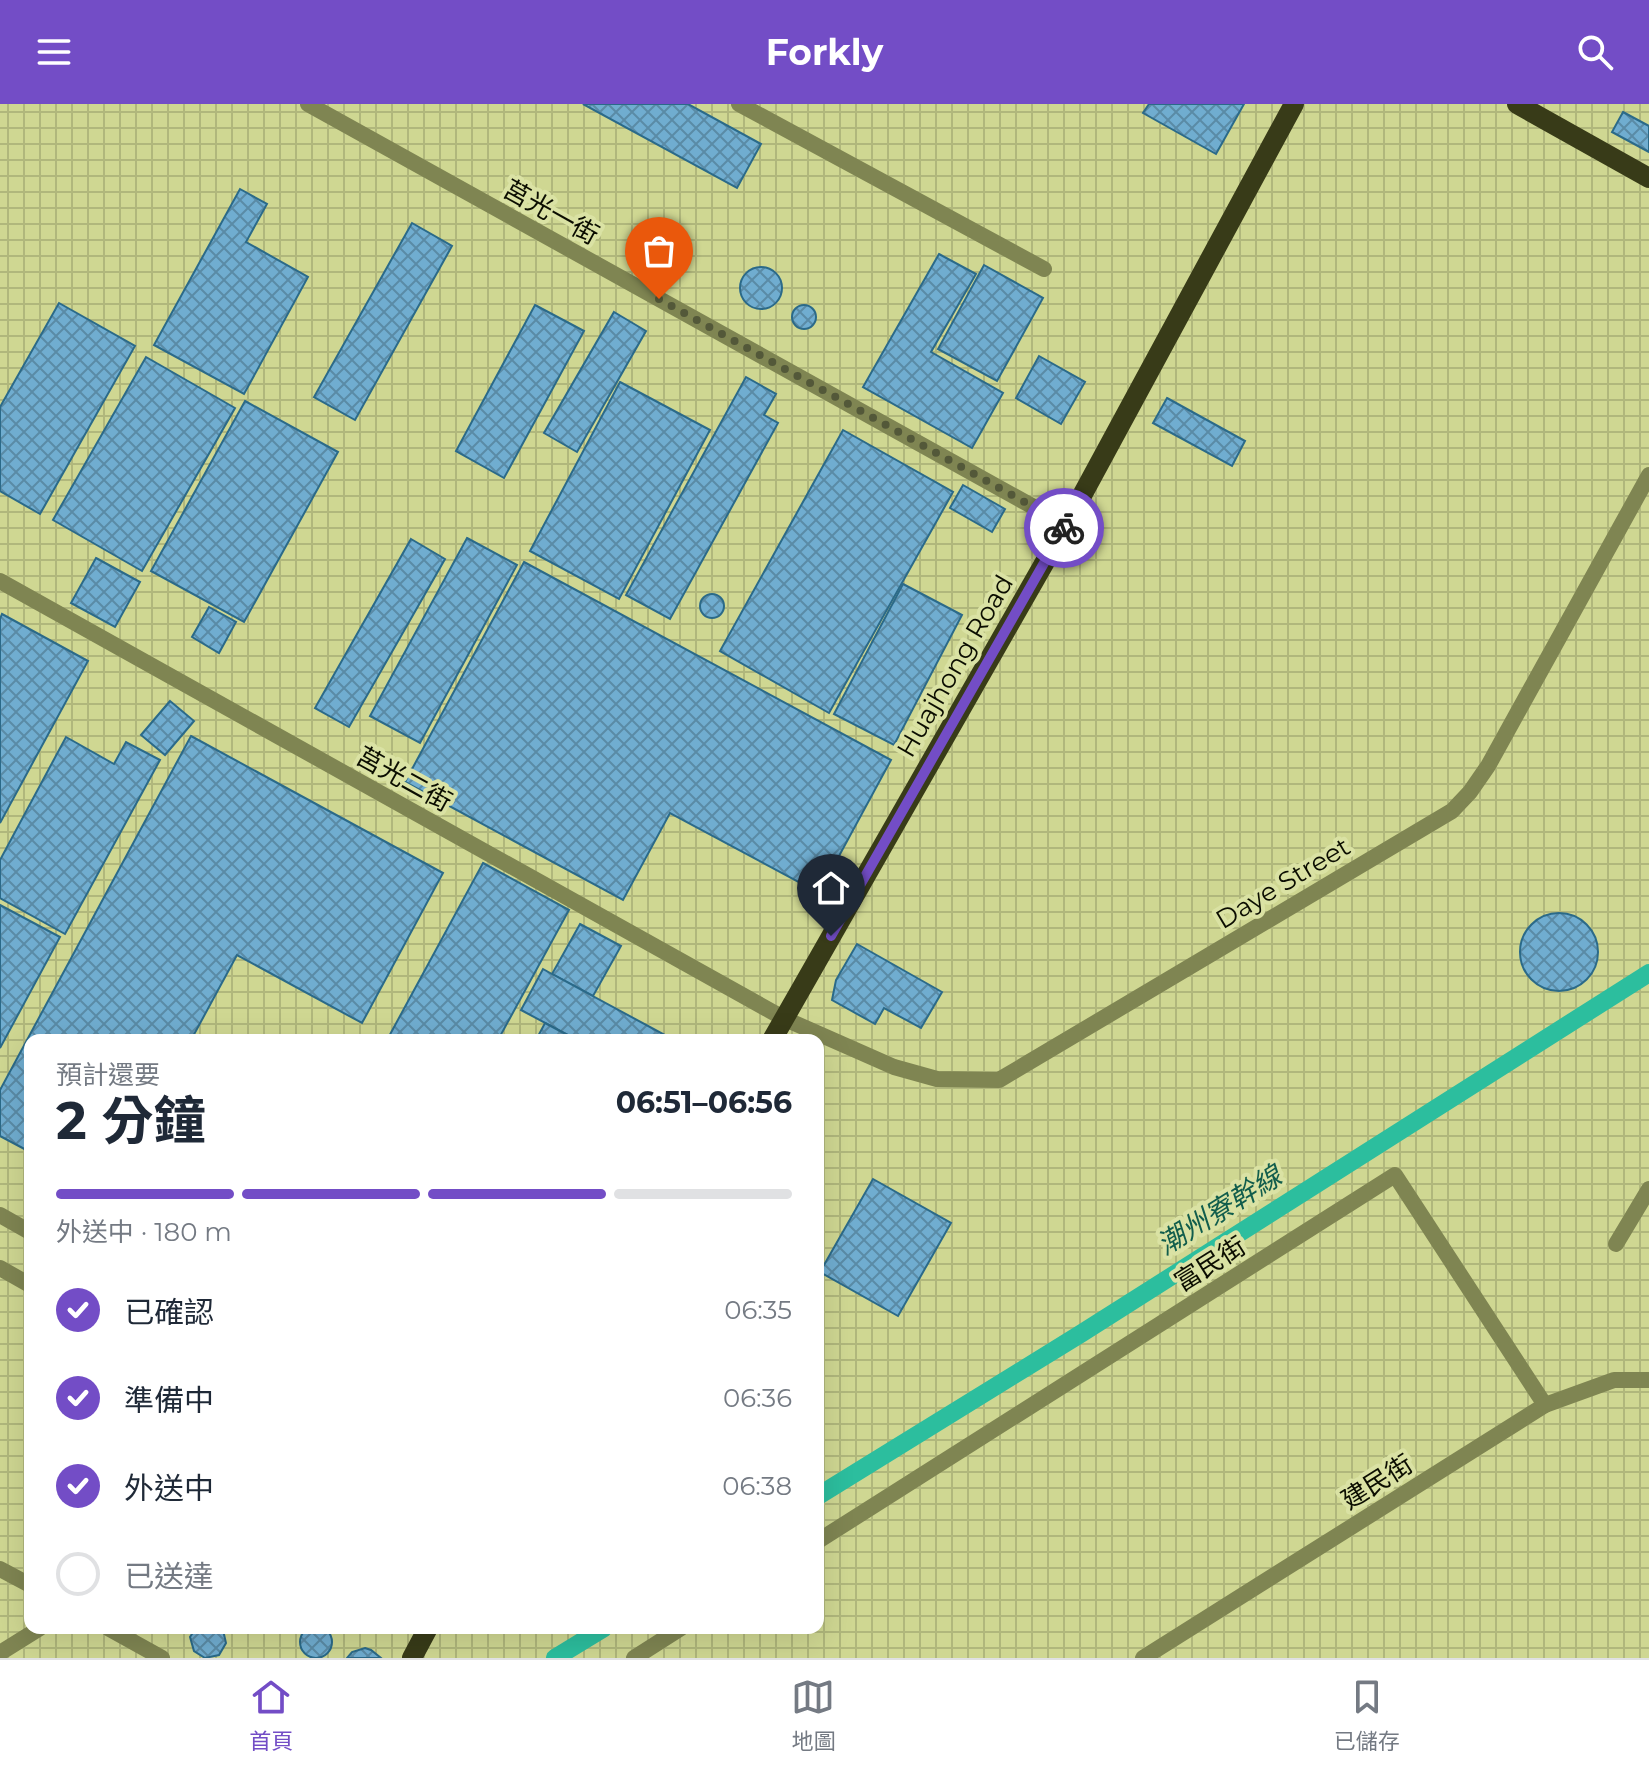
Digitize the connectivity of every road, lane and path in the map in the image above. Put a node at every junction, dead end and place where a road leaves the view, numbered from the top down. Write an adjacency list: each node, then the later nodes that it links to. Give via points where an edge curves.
1 (308, 104): 8 (street, 莒光一街)
2 (739, 104): 6 (street)
3 (1294, 104): 8 (main road, Huajhong Road)
4 (1517, 104): 5 (main road)
5 (1649, 178)
6 (1044, 269)
7 (1649, 475): 13 (street, Daye Street, via 1488,766 1452,811 999,1080 937,1079 894,1067)
8 (1066, 525): 10 (main road, Huajhong Road)
9 (0, 581): 10 (street, 莒光二街)
10 (785, 1019): 11 (main road, Huajhong Road); 12 (street, Daye Street)
11 (776, 1034)
12 (819, 1034)
13 (824, 1036)
14 (1649, 1189): 17 (street)
15 (0, 1215): 16 (street)
16 (24, 1229)
17 (1616, 1244)
18 (0, 1268): 19 (street)
19 (24, 1282)
20 (1649, 1380): 21 (street, 建民街, via 1614,1380)
21 (1545, 1405): 22 (street, 富民街, via 1395,1175); 33 (street, 建民街)
22 (824, 1537)
23 (0, 1569): 24 (street)
24 (24, 1582)
25 (30, 1634): 29 (street)
26 (119, 1634): 30 (street)
27 (425, 1634): 31 (main road)
28 (672, 1634): 32 (street)
29 (0, 1653)
30 (162, 1658)
31 (412, 1658)
32 (634, 1658)
33 (1143, 1658)

